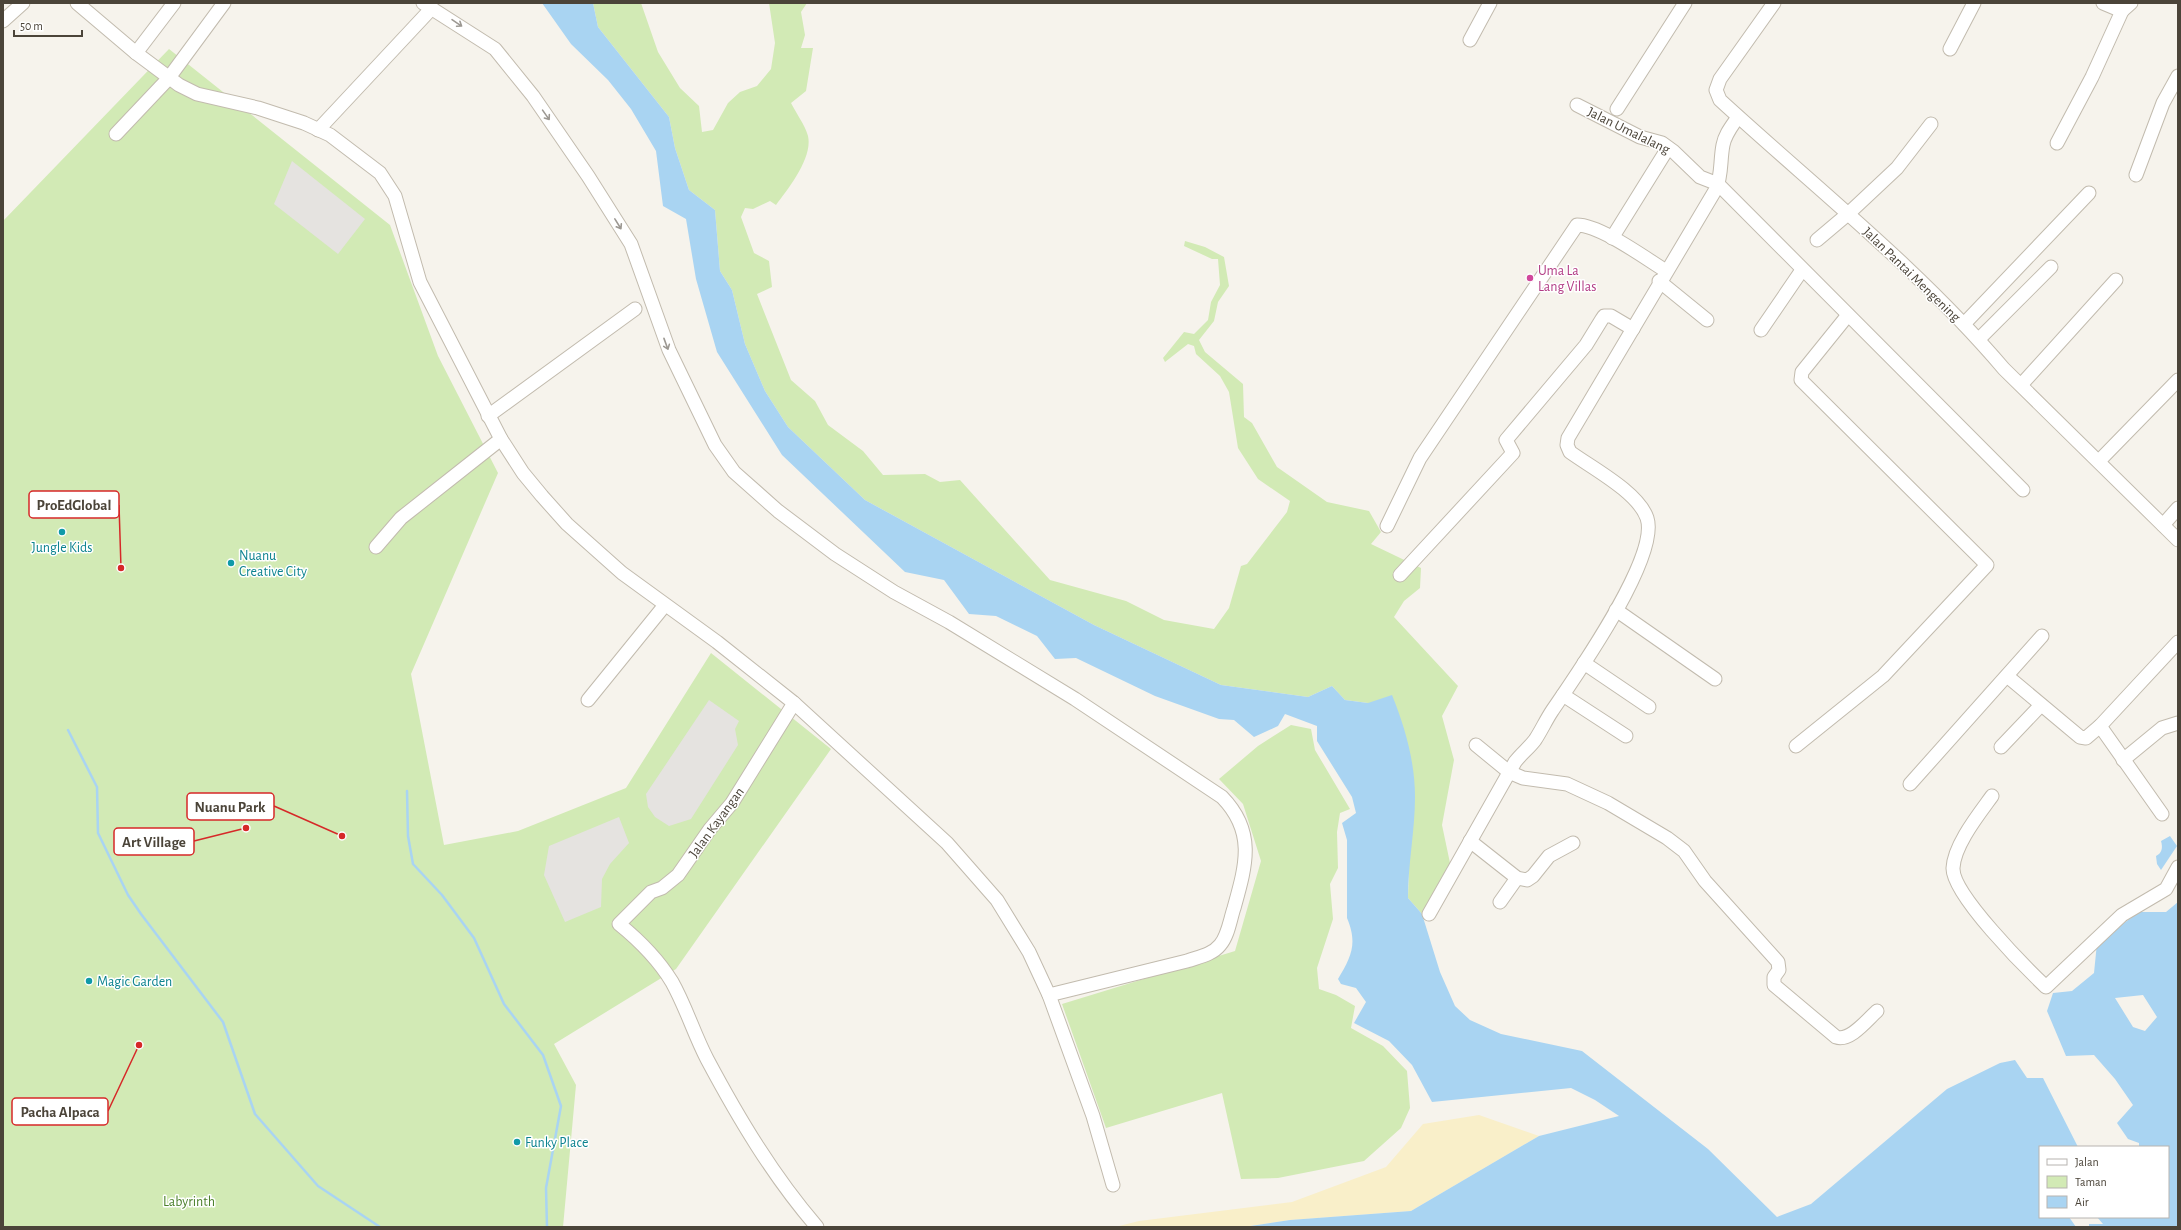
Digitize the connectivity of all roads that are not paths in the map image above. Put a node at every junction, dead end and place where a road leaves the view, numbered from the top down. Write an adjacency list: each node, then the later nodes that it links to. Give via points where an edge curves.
1 (23, 3): 12 (street)
2 (77, 3): 15 (street)
3 (174, 3): 15 (street)
4 (224, 3): 17 (street)
5 (1490, 3): 13 (street)
6 (1685, 3): 19 (street)
7 (1774, 3): 20 (street, Jalan Pantai Mengening, via 1716,90 1720,100)
8 (1974, 3): 14 (street)
9 (2103, 3): 11 (street)
10 (428, 6): 22 (street); 84 (street, one-way to 84, via 495,49 533,96 588,176 631,244 669,350 715,445 734,472 778,511 835,554 894,592 949,622 1076,699 1222,797 1237,814 1245,835 1245,866 1226,934 1220,946 1209,954 1187,961)
11 (2127, 7): 24 (street)
12 (3, 21)
13 (1470, 40)
14 (1950, 49)
15 (136, 53): 17 (street)
16 (2178, 76): 26 (street, via 2163,103)
17 (168, 79): 22 (street, via 197,94 258,108); 23 (street)
18 (1577, 105): 25 (street, Jalan Umalalang, via 1640,137 1662,143)
19 (1617, 109)
20 (1738, 117): 27 (street, via 1727,132 1723,143); 29 (street, Jalan Pantai Mengening)
21 (1931, 124): 29 (street, via 1897,168)
22 (318, 130): 45 (street, via 369,164 393,190 420,282)
23 (116, 134)
24 (2057, 143)
25 (1668, 148): 27 (street, Jalan Umalalang); 30 (street)
26 (2136, 175)
27 (1714, 191): 33 (street); 34 (street)
28 (2089, 193): 39 (street)
29 (1849, 213): 31 (street); 39 (street, Jalan Pantai Mengening)
30 (1612, 238): 34 (street); 51 (street, via 1585,225 1577,225 1420,458)
31 (1817, 240)
32 (2051, 267): 42 (street)
33 (1802, 270): 37 (street); 41 (street)
34 (1663, 276): 38 (street); 40 (street)
35 (2116, 280): 44 (street)
36 (635, 309): 45 (street)
37 (1848, 316): 48 (street); 71 (street, via 1802,372 1801,380 1987,565 1882,676)
38 (1707, 320)
39 (1964, 324): 42 (street, Jalan Pantai Mengening)
40 (1633, 329): 54 (street, via 1611,316 1604,316 1586,345 1506,440 1513,453); 56 (street, via 1571,431 1567,445 1570,452 1627,492 1640,505 1647,518 1649,531 1641,560)
41 (1761, 330)
42 (1979, 339): 44 (street, Jalan Pantai Mengening)
43 (2178, 380): 47 (street)
44 (2021, 385): 47 (street, Jalan Pantai Mengening)
45 (488, 416): 46 (street)
46 (501, 440): 53 (street, via 401,518); 55 (street, via 523,473 566,524 622,573)
47 (2099, 461): 50 (street, Jalan Pantai Mengening)
48 (2023, 490)
49 (2178, 508): 50 (street)
50 (2163, 525): 52 (street, Jalan Pantai Mengening)
51 (1386, 526)
52 (2178, 540)
53 (376, 546)
54 (1400, 575)
55 (666, 605): 63 (street); 64 (street)
56 (1616, 610): 59 (street); 61 (street)
57 (2042, 636): 60 (street)
58 (2178, 642): 68 (street)
59 (1584, 663): 62 (street); 66 (street)
60 (2007, 676): 65 (street); 75 (street)
61 (1715, 679)
62 (1563, 695): 69 (street); 74 (street, via 1537,736)
63 (588, 700)
64 (794, 703): 84 (street, via 907,805 981,880 1011,920 1030,952); 87 (street, Jalan Kayangan, via 732,803 678,875 662,888 651,892 619,924 646,947 672,983 707,1058 749,1134 794,1200)
65 (2041, 705): 68 (street, via 2080,737 2088,737); 72 (street)
66 (1649, 707)
67 (2178, 723): 73 (street, via 2162,728)
68 (2100, 726): 73 (street)
69 (1626, 736)
70 (1476, 745): 74 (street)
71 (1796, 746)
72 (2001, 747)
73 (2123, 760): 77 (street)
74 (1509, 772): 78 (street); 85 (street, via 1523,778 1567,784 1642,821 1679,846 1693,860 1706,881 1778,962 1780,967 1774,977 1774,985 1836,1037 1847,1037)
75 (1910, 784)
76 (1992, 796): 80 (street, via 1962,841 1954,862 1954,875 1973,906 2003,944 2046,987 2122,915 2166,889)
77 (2162, 814)
78 (1470, 841): 81 (street); 83 (street)
79 (1573, 843): 81 (street, via 1549,856 1530,879)
80 (2178, 867)
81 (1517, 878): 82 (street)
82 (1500, 902)
83 (1429, 914)
84 (1049, 995): 86 (street, via 1093,1116)
85 (1877, 1011)
86 (1113, 1185)
87 (817, 1227)

